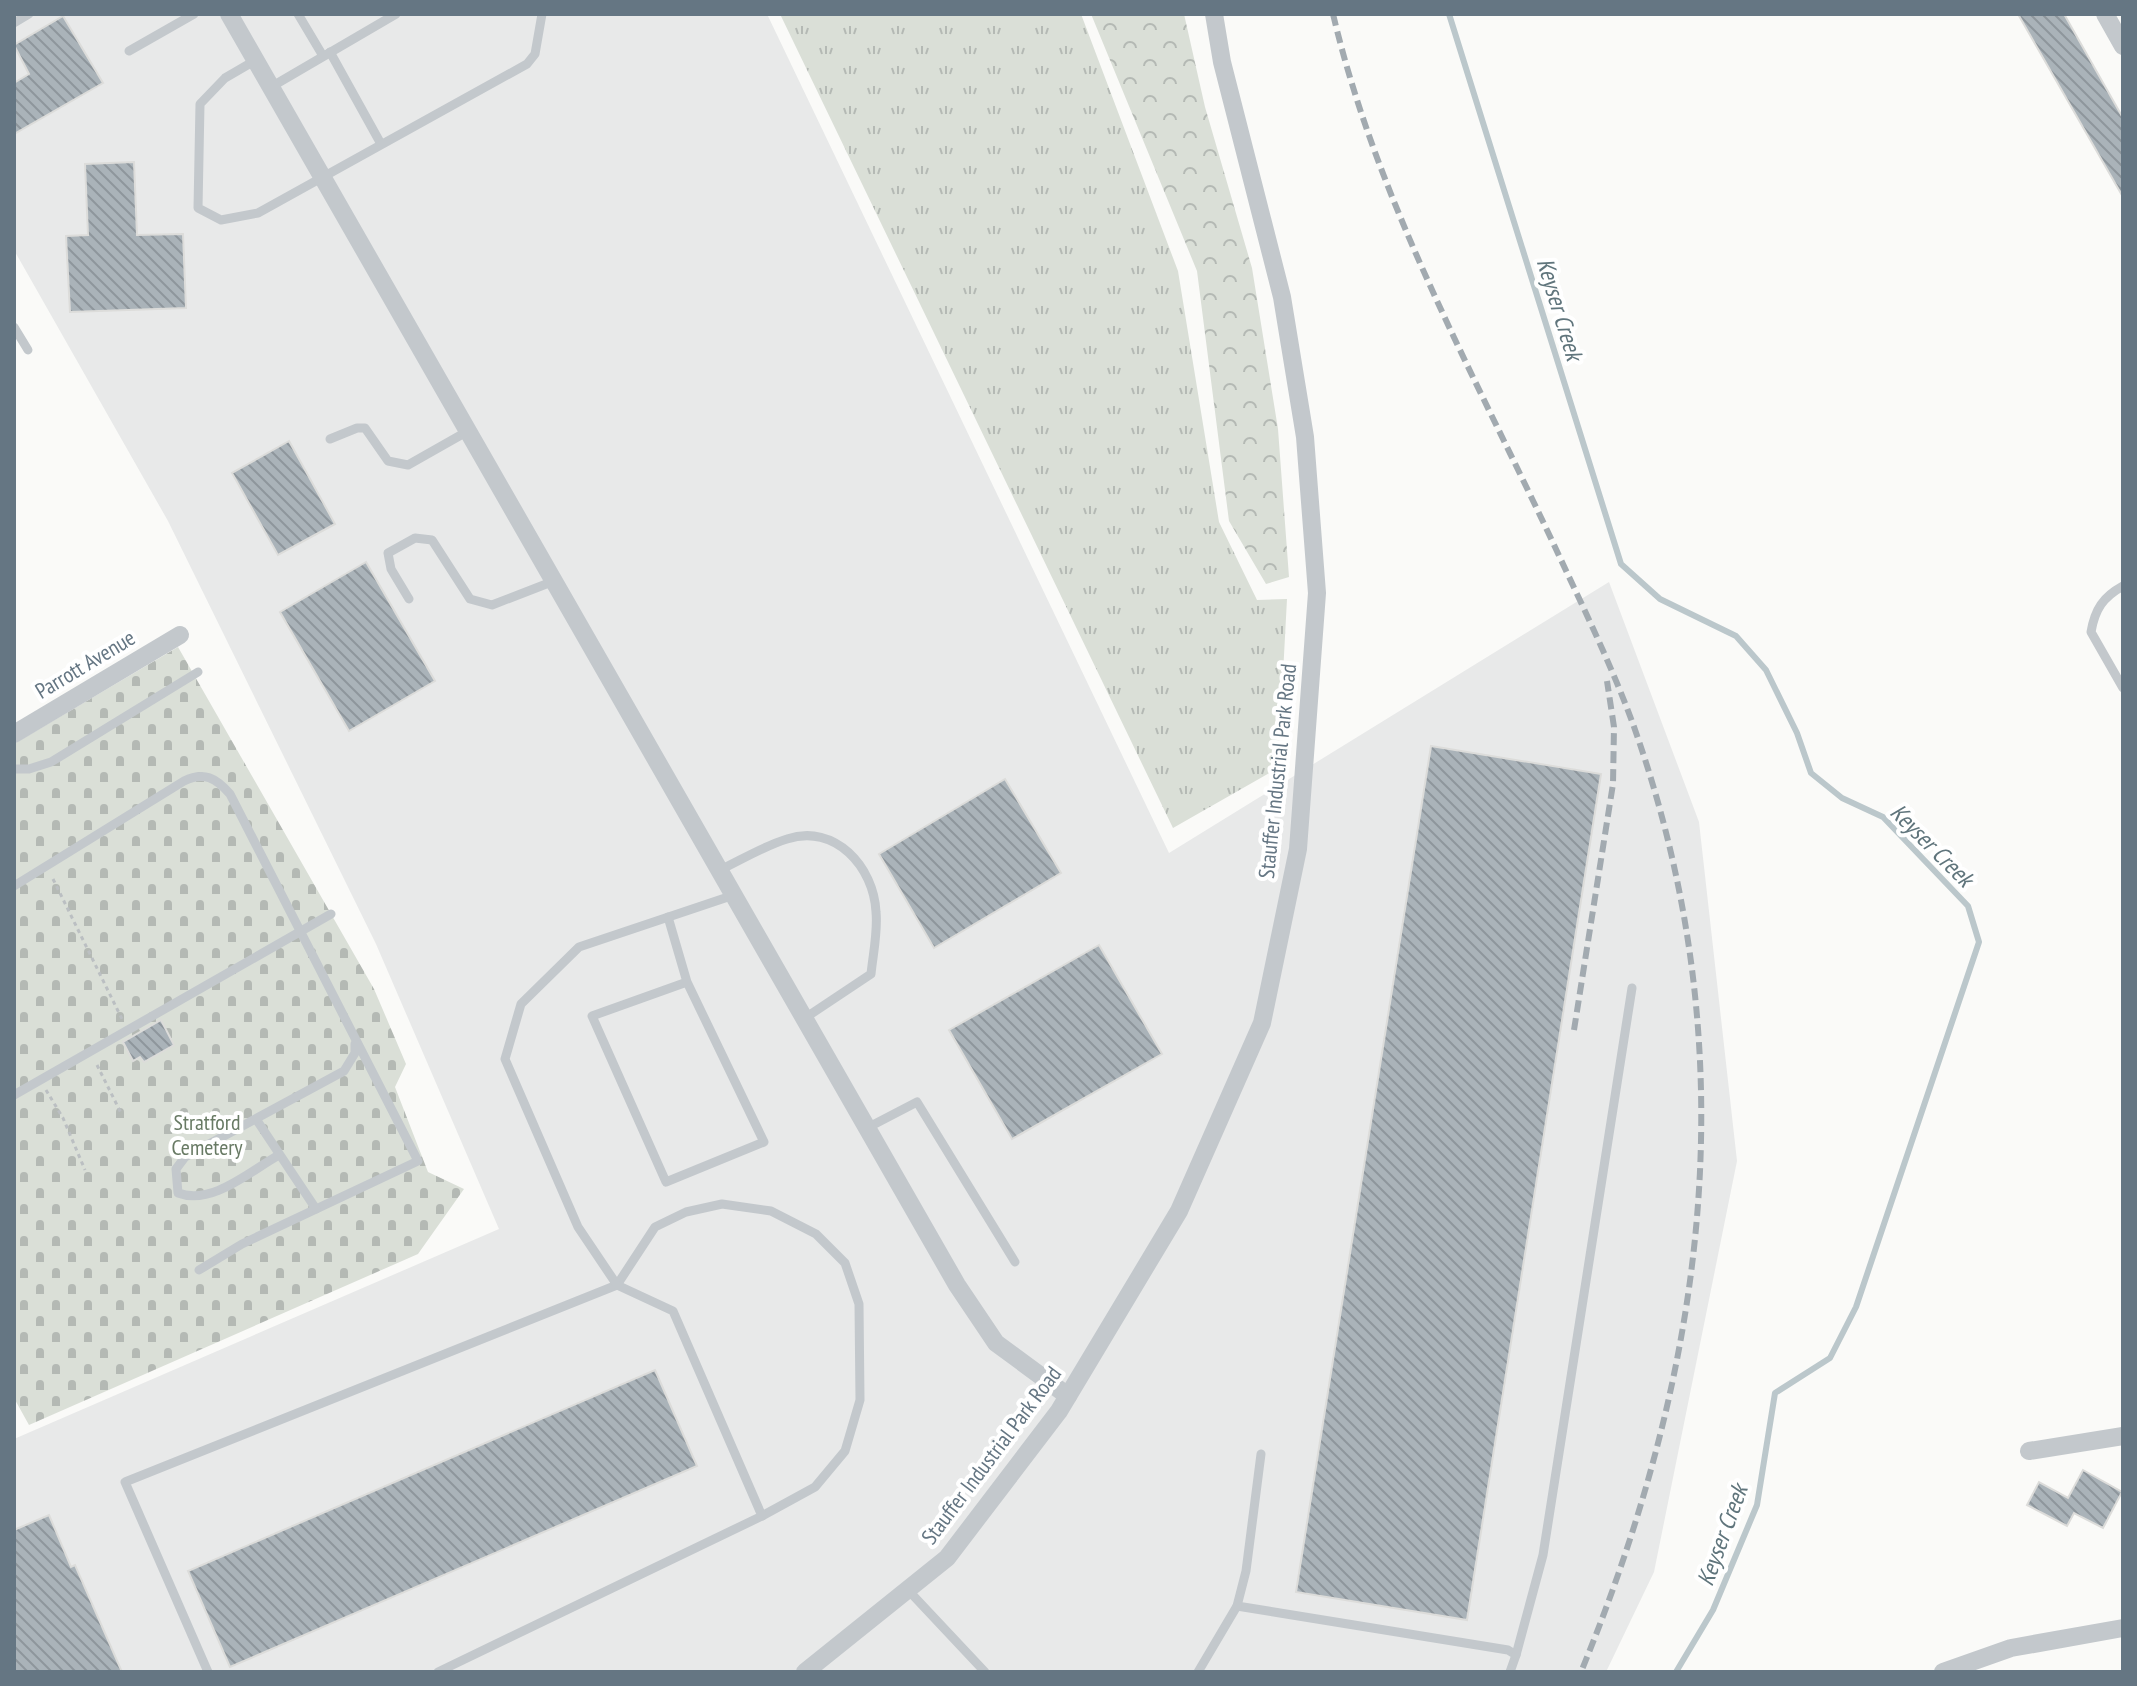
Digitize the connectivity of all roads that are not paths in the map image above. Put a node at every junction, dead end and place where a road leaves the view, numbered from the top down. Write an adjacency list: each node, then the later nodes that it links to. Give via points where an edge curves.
1 (29, 14): 9 (lane)
2 (194, 14): 11 (lane)
3 (229, 14): 13 (street)
4 (298, 14): 12 (lane)
5 (396, 14): 12 (lane)
6 (542, 14): 15 (lane, via 535,54 527,64)
7 (1214, 14): 47 (street, Stauffer Industrial Park Road, via 1282,297 1305,437 1317,593 1298,849 1262,1023 1179,1211)
8 (2105, 14): 10 (street)
9 (14, 23)
10 (2123, 46)
11 (129, 51)
12 (327, 54): 14 (lane); 15 (lane)
13 (256, 60): 14 (street); 16 (lane, via 225,78 200,104 198,208 221,220 258,213)
14 (271, 87): 16 (street)
15 (381, 144): 16 (lane)
16 (322, 177): 19 (street)
17 (14, 327): 18 (lane)
18 (28, 350)
19 (468, 431): 20 (lane, via 408,465 388,461 365,428); 21 (street)
20 (330, 439)
21 (554, 581): 23 (lane, via 492,605 470,599 432,540 415,538 388,553); 29 (street)
22 (2123, 586): 26 (lane, via 2095,610 2091,632)
23 (409, 599)
24 (180, 635): 27 (street, Parrott Avenue)
25 (198, 672): 28 (lane, via 51,762)
26 (2123, 688)
27 (14, 734)
28 (14, 769)
29 (720, 870): 31 (street); 37 (lane, via 789,838 832,839 853,855 871,881 876,913 871,974)
30 (14, 886): 34 (lane, via 184,781 196,775 216,778 230,794)
31 (734, 895): 33 (lane); 37 (street)
32 (331, 914): 34 (lane)
33 (668, 917): 35 (lane); 46 (lane, via 579,947 521,1004 505,1059 578,1227)
34 (300, 930): 38 (lane); 39 (lane)
35 (687, 982): 35 (lane, via 764,1142 666,1182 592,1016)
36 (1632, 988): 55 (lane, via 1543,1555)
37 (805, 1018): 41 (street)
38 (354, 1037): 40 (lane, via 355,1053 344,1071); 43 (lane, via 418,1161)
39 (14, 1095)
40 (256, 1119): 42 (lane); 42 (lane, via 185,1157 176,1169 178,1193 192,1199 207,1196)
41 (867, 1128): 44 (lane, via 917,1102); 47 (street, via 996,1343)
42 (279, 1155): 43 (lane)
43 (316, 1209): 45 (lane)
44 (1015, 1262)
45 (199, 1270)
46 (617, 1285): 51 (lane, via 673,1311); 51 (lane, via 655,1227 686,1212 722,1204 771,1211 816,1234 845,1263 859,1304 860,1400 845,1451 815,1487); 56 (lane, via 125,1482)
47 (1068, 1396): 52 (street, Stauffer Industrial Park Road, via 947,1558)
48 (2123, 1436): 49 (street)
49 (2029, 1451)
50 (1261, 1454): 53 (lane)
51 (762, 1516): 57 (lane)
52 (908, 1590): 58 (street, Stauffer Industrial Park Road); 59 (lane)
53 (1237, 1606): 55 (lane); 60 (lane)
54 (2123, 1628): 62 (street, via 2011,1648)
55 (1516, 1655): 61 (lane)
56 (208, 1672)
57 (438, 1672)
58 (805, 1672)
59 (985, 1672)
60 (1198, 1672)
61 (1510, 1672)
62 (1943, 1672)

